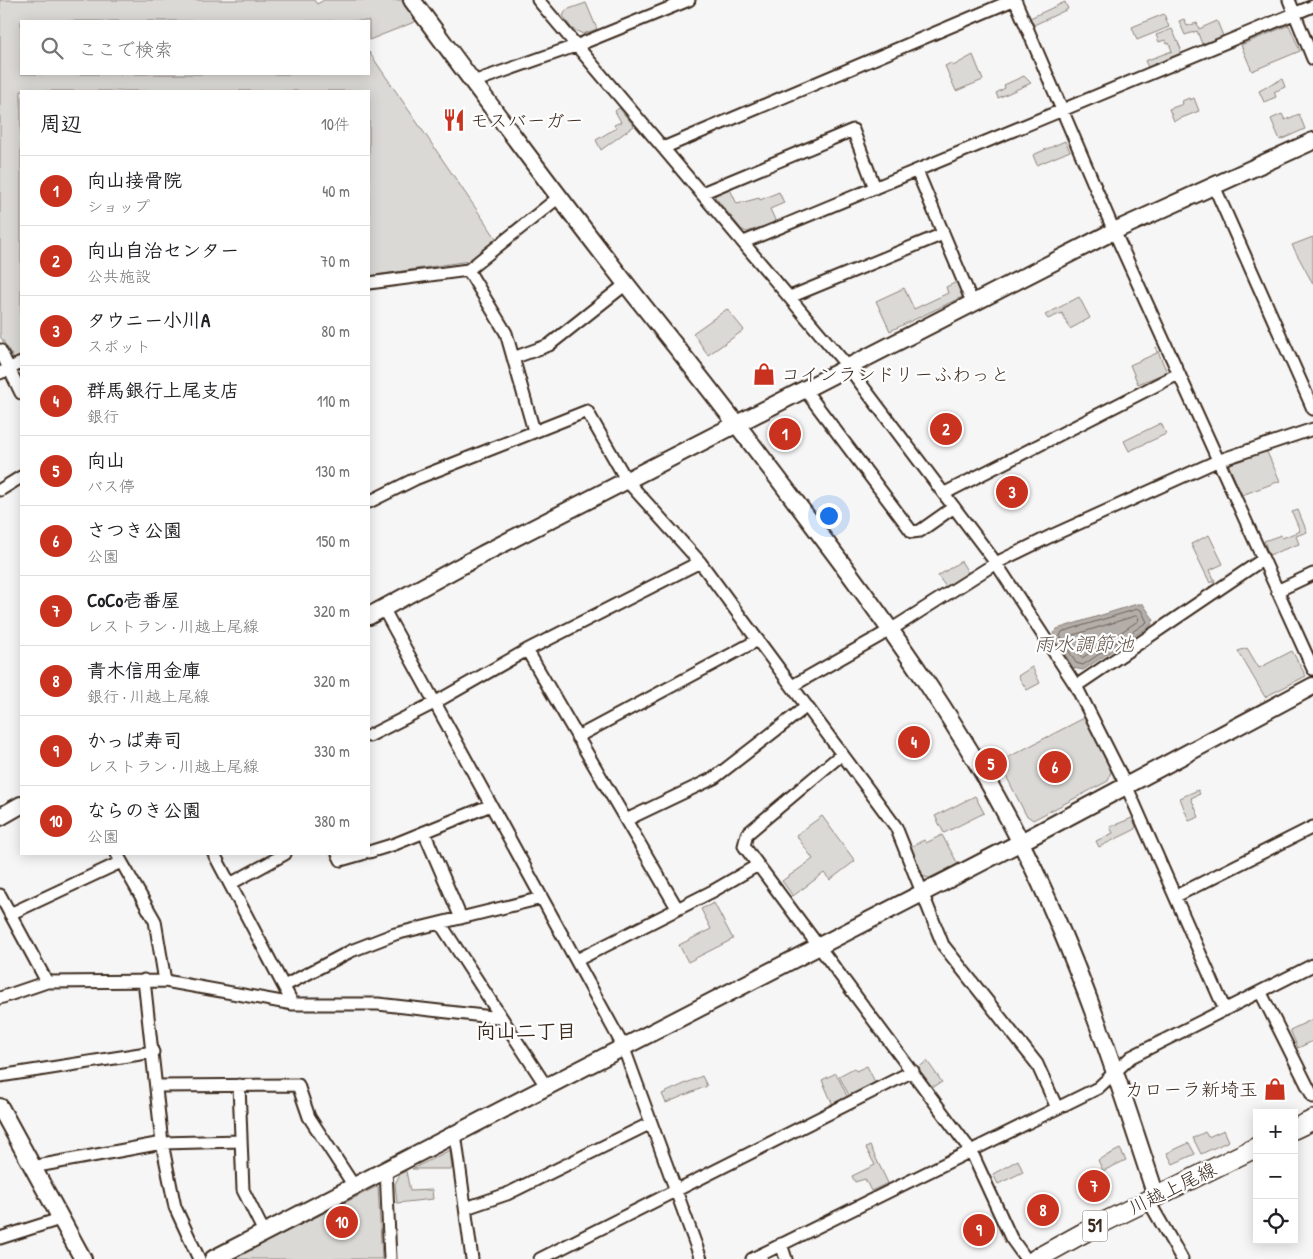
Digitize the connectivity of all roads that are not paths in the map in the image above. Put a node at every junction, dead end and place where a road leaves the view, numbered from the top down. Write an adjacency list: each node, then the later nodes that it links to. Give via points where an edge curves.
1 (412, 0): 10 (street)
2 (538, 0): 8 (street)
3 (689, 0): 8 (street)
4 (1014, 0): 11 (street); 13 (street)
5 (1289, 0): 7 (street)
6 (1313, 6): 7 (street)
7 (1295, 14): 9 (street); 11 (street)
8 (578, 45): 10 (street); 13 (street)
9 (1313, 59)
10 (473, 82): 18 (street)
11 (1062, 110): 14 (street); 19 (street)
12 (1313, 141): 15 (street)
13 (663, 148): 17 (street)
14 (917, 171): 16 (street); 20 (street)
15 (1214, 186): 19 (street); 35 (street)
16 (875, 188): 17 (street, via 853,130); 21 (street)
17 (702, 193): 21 (street)
18 (559, 197): 22 (street); 24 (street)
19 (1114, 231): 26 (street); 32 (street)
20 (943, 234): 25 (street); 26 (street)
21 (744, 242): 25 (street)
22 (468, 270): 23 (street); 28 (street, via 506,332)
23 (370, 283)
24 (626, 284): 28 (street, via 549,346); 36 (street)
25 (790, 297): 30 (street)
26 (973, 304): 30 (street)
27 (0, 350): 31 (street)
28 (513, 358): 38 (street)
29 (20, 363): 31 (street)
30 (849, 368): 33 (street); 43 (street)
31 (5, 370): 34 (street)
32 (1178, 374): 39 (street); 43 (street)
33 (804, 390): 36 (street); 45 (street, via 912,532 920,531)
34 (20, 392)
35 (1313, 409)
36 (738, 425): 41 (street); 52 (street)
37 (1313, 429): 39 (street)
38 (534, 431): 41 (street, via 587,411); 44 (street, via 415,479)
39 (1217, 461): 46 (street); 48 (street)
40 (20, 478): 42 (street)
41 (627, 481): 47 (street); 51 (street)
42 (0, 490)
43 (945, 493): 45 (street)
44 (370, 502)
45 (954, 507): 48 (street)
46 (1262, 560): 50 (street); 57 (street)
47 (700, 562): 53 (street); 54 (street)
48 (996, 564): 52 (street); 57 (street)
49 (1313, 574): 50 (street)
50 (1277, 591): 55 (street)
51 (376, 612): 59 (street)
52 (892, 629): 56 (street); 71 (street, via 955,725)
53 (758, 640): 56 (street); 62 (street)
54 (527, 650): 59 (street); 62 (street)
55 (1313, 669)
56 (792, 686): 60 (street)
57 (1076, 686): 64 (street)
58 (1313, 686): 64 (street)
59 (436, 702): 61 (street); 65 (street)
60 (807, 706): 63 (street); 68 (street, via 714,778)
61 (370, 735)
62 (577, 737): 68 (street)
63 (842, 754): 78 (street, via 747,834 744,846); 80 (street, via 896,827)
64 (1126, 785): 71 (street); 82 (street)
65 (491, 805): 70 (street); 83 (street)
66 (20, 806): 67 (street)
67 (0, 817)
68 (626, 820): 84 (street)
69 (1313, 827): 82 (street)
70 (424, 832): 72 (street); 86 (street)
71 (1021, 842): 80 (street); 103 (street, via 1074,960)
72 (370, 852)
73 (215, 855): 79 (street)
74 (283, 855): 79 (street)
75 (339, 855): 76 (street, via 342,860)
76 (359, 855)
77 (119, 858): 85 (street); 92 (street, via 154,921)
78 (758, 865): 84 (street); 88 (street)
79 (230, 884): 94 (street)
80 (921, 892): 88 (street); 110 (street, via 944,945 1037,1064)
81 (0, 895): 85 (street)
82 (1176, 896): 98 (street)
83 (542, 898): 86 (street); 89 (street)
84 (677, 908): 89 (street)
85 (10, 914): 93 (street)
86 (461, 918): 87 (street)
87 (440, 923): 94 (street, via 395,934 351,951); 99 (street)
88 (820, 946): 100 (street); 102 (street)
89 (576, 960): 100 (street)
90 (1313, 965): 95 (street)
91 (144, 980): 92 (street); 93 (street); 101 (street)
92 (165, 981): 97 (street)
93 (46, 982): 96 (street)
94 (284, 986): 97 (street)
95 (1261, 993): 98 (street); 108 (street)
96 (0, 998)
97 (293, 1004): 99 (street, via 378,1004)
98 (1225, 1010): 103 (street, via 1131,1057)
99 (501, 1018): 107 (street)
100 (623, 1046): 107 (street); 112 (street)
101 (153, 1052): 104 (street); 105 (street)
102 (913, 1071): 119 (street); 123 (street)
103 (1116, 1071): 110 (street, via 1098,1088); 124 (street)
104 (0, 1076)
105 (157, 1086): 106 (street); 117 (street)
106 (239, 1086): 116 (street); 122 (street, via 298,1085 309,1117)
107 (546, 1086): 115 (street)
108 (1313, 1097)
109 (0, 1107): 114 (street)
110 (1057, 1108): 119 (street)
111 (1313, 1120): 113 (main road)
112 (651, 1123): 123 (street); 125 (street, via 507,1194)
113 (1298, 1127)
114 (5, 1128): 120 (street)
115 (455, 1133): 121 (street); 125 (street)
116 (241, 1141): 117 (street); 127 (street, via 243,1190)
117 (162, 1143): 120 (street); 131 (street, via 175,1207)
118 (1253, 1149): 124 (main road, 川越上尾線 / 51)
119 (971, 1151): 129 (street); 139 (street, via 1012,1238)
120 (32, 1167): 126 (street)
121 (386, 1169): 122 (street); 133 (street)
122 (354, 1186): 127 (street)
123 (677, 1191): 135 (street); 136 (street)
124 (1152, 1198): 140 (main road, 川越上尾線 / 51); 141 (street)
125 (466, 1208): 134 (street)
126 (60, 1219): 128 (street); 130 (street)
127 (264, 1232): 132 (street)
128 (0, 1238)
129 (781, 1244): 137 (street); 138 (street)
130 (83, 1259)
131 (199, 1259)
132 (213, 1259)
133 (390, 1259)
134 (472, 1259)
135 (540, 1259)
136 (701, 1259)
137 (752, 1259)
138 (786, 1259)
139 (1026, 1259)
140 (1036, 1259)
141 (1182, 1259)

